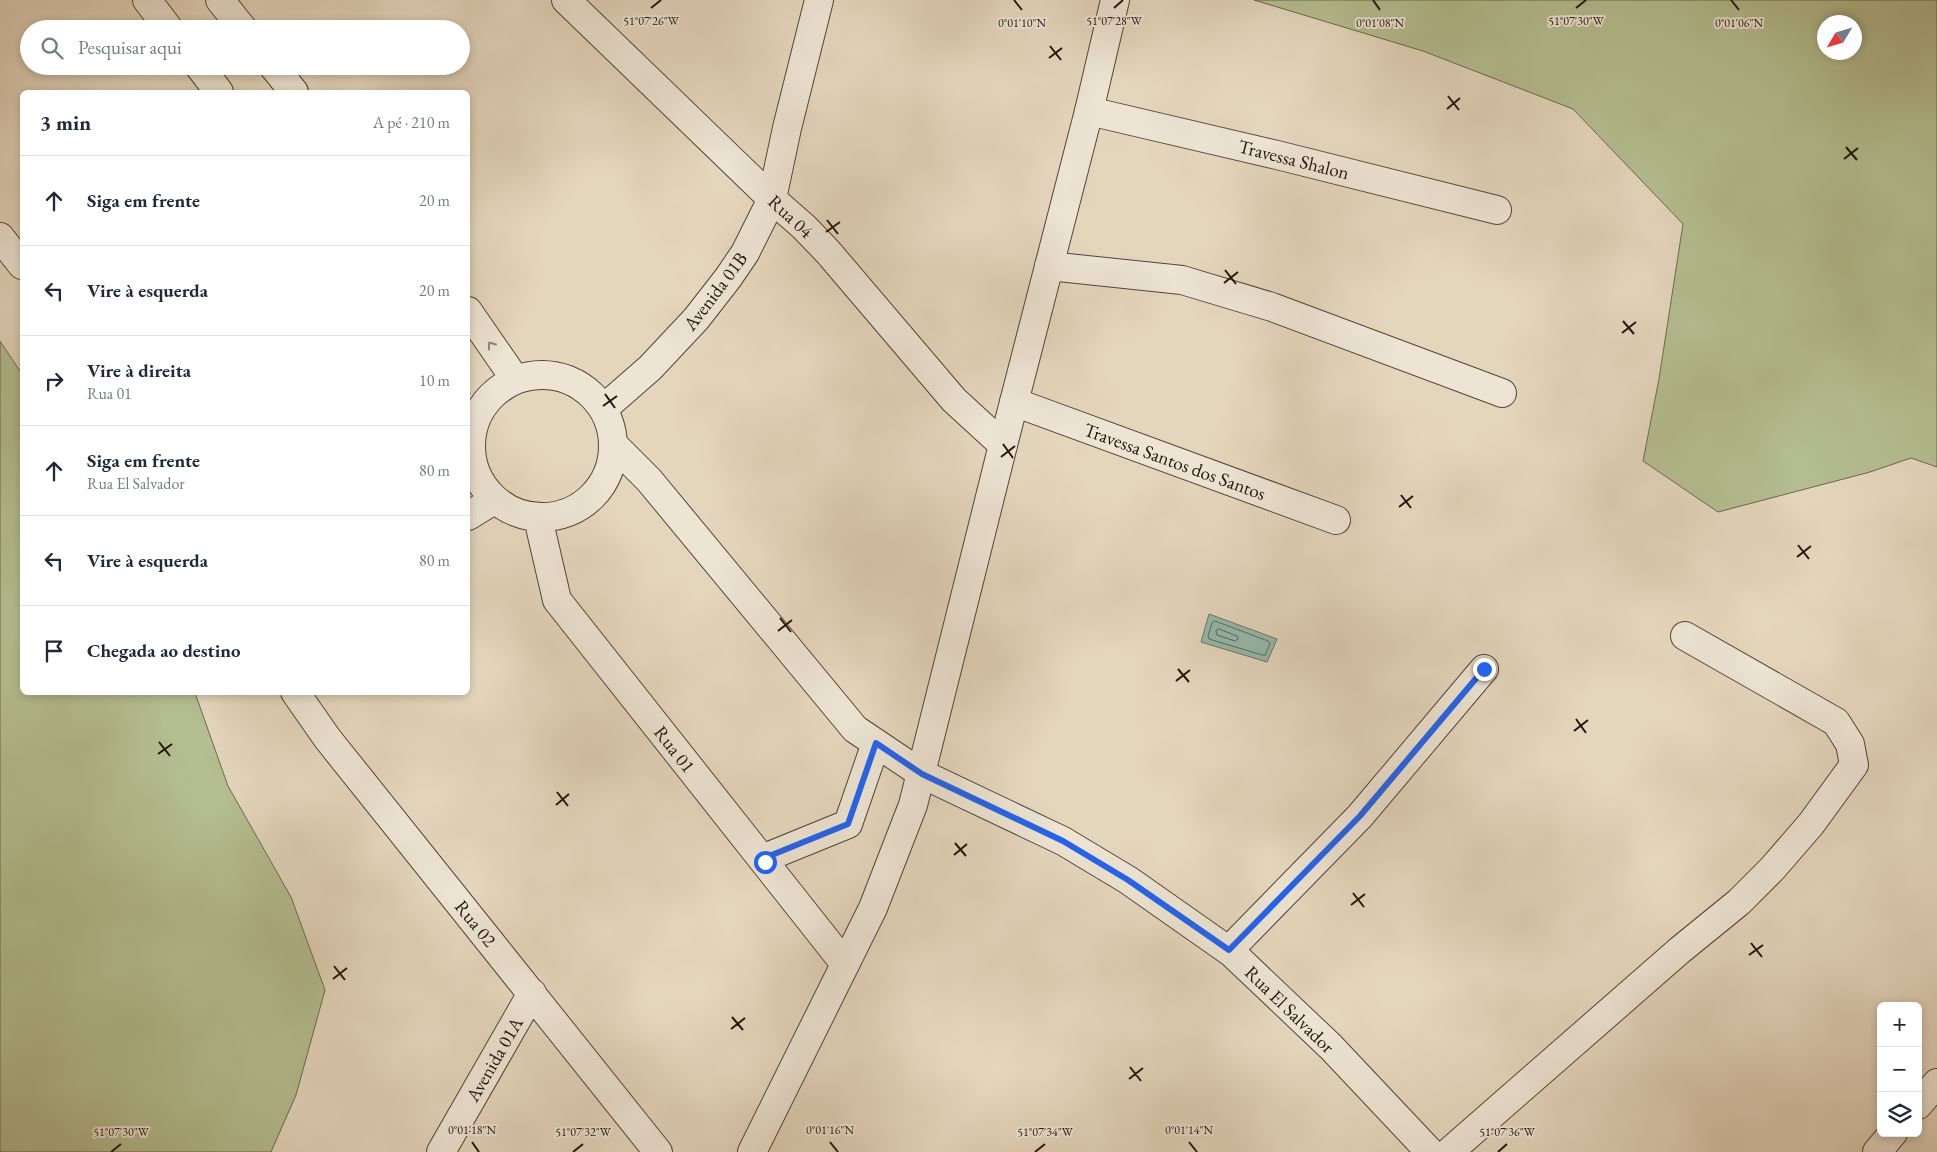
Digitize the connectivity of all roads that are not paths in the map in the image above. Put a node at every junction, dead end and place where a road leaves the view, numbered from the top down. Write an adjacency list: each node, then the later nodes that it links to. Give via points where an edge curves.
1 (146, 0): 6 (street)
2 (220, 0): 7 (street)
3 (566, 0): 13 (street, Rua 04)
4 (819, 0): 13 (street, Avenida 01B)
5 (1115, 0): 12 (street)
6 (162, 20)
7 (236, 20)
8 (206, 75): 10 (street)
9 (280, 75): 11 (street)
10 (217, 90)
11 (292, 90)
12 (1089, 111): 14 (street, Travessa Shalon); 17 (street)
13 (772, 199): 22 (street, Avenida 01B, via 744,253 696,320 650,368); 25 (street, Rua 04, via 828,252 954,400)
14 (1497, 210)
15 (0, 237): 16 (street)
16 (20, 262)
17 (1050, 266): 20 (street, via 1182,280 1272,307); 21 (street)
18 (470, 315): 19 (street, one-way to 18)
19 (515, 379): 22 (street, via 540,374 559,376 592,394); 23 (street, via 493,392 478,413)
20 (1502, 393)
21 (1014, 402): 25 (street); 30 (street, Travessa Santos dos Santos)
22 (603, 409): 24 (street)
23 (470, 433)
24 (614, 445): 29 (street, via 612,465 592,498 576,510 558,517); 34 (street, via 649,480 854,729)
25 (1003, 445): 35 (street)
26 (470, 448): 27 (street, via 479,482)
27 (494, 500): 28 (street); 29 (street, via 515,513)
28 (470, 515)
29 (538, 518): 36 (street, Rua 01, via 557,600)
30 (1336, 520)
31 (1685, 636): 47 (street, via 1836,722 1850,744 1854,765 1811,824 1739,902)
32 (1484, 669): 37 (street, via 1360,816)
33 (297, 695): 39 (street, Rua 02)
34 (876, 743): 35 (street); 36 (street, via 848,824)
35 (922, 774): 37 (street, Rua El Salvador, via 1063,841 1128,880); 38 (street, via 873,908)
36 (762, 859): 38 (street, Rua 01)
37 (1229, 950): 46 (street, Rua El Salvador, via 1331,1047)
38 (845, 964): 45 (street)
39 (532, 992): 43 (street, Avenida 01A); 44 (street, Rua 02)
40 (1937, 1083): 41 (street)
41 (1922, 1100)
42 (1890, 1137): 48 (street)
43 (441, 1152)
44 (658, 1152)
45 (752, 1152)
46 (1430, 1152)
47 (1449, 1152)
48 (1877, 1152)

